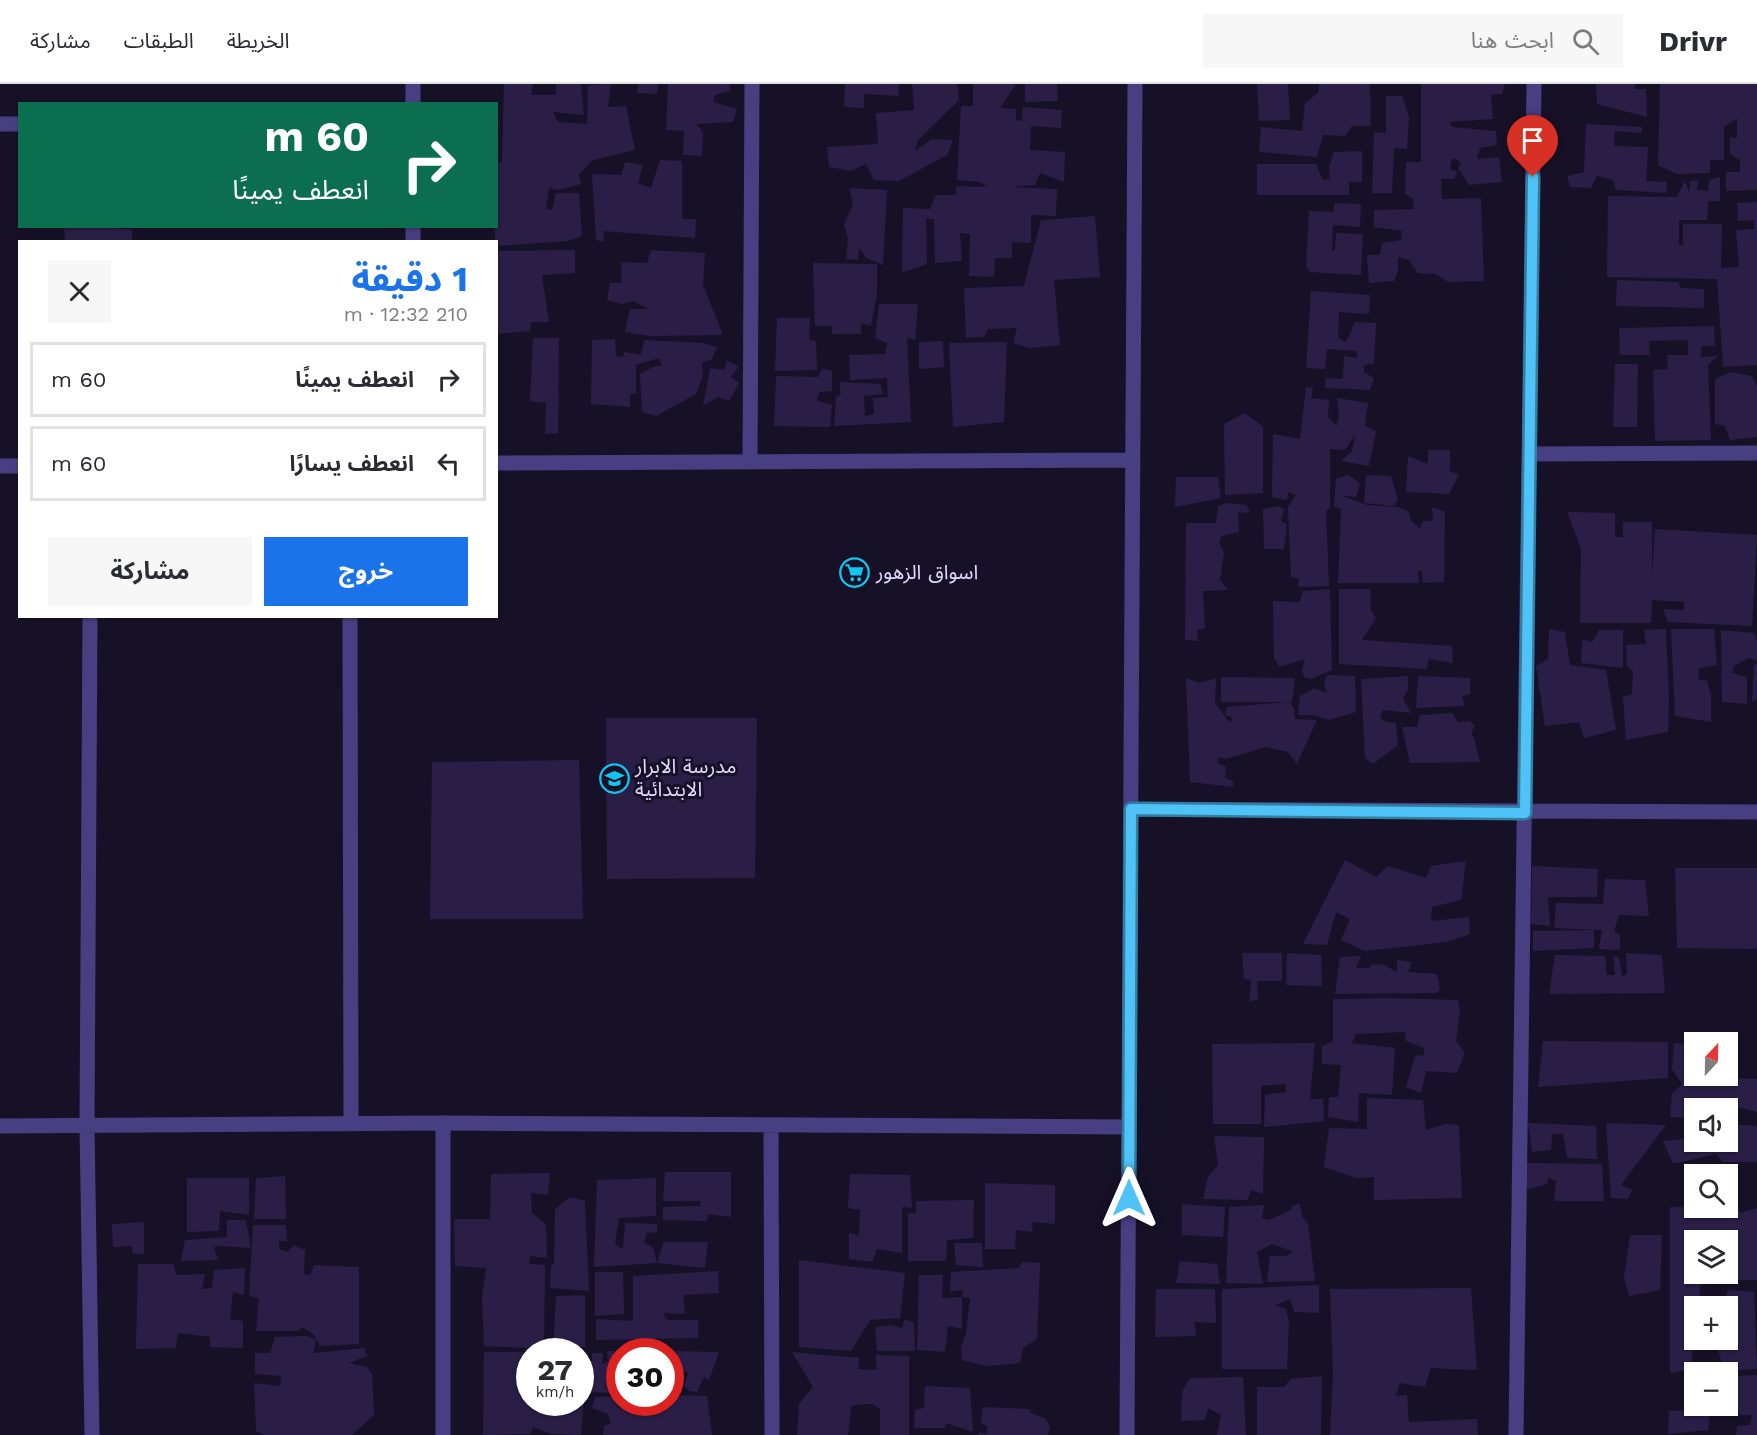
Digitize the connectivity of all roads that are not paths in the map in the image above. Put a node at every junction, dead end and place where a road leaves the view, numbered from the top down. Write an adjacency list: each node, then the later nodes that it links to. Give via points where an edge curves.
1 (413, 84): 5 (street)
2 (752, 84): 11 (street)
3 (1135, 84): 10 (street)
4 (1534, 84): 9 (street)
5 (413, 102)
6 (0, 124): 7 (street)
7 (18, 124)
8 (1757, 453): 9 (street)
9 (1529, 454): 19 (street)
10 (1133, 460): 11 (street); 17 (street)
11 (750, 462): 12 (street)
12 (498, 463)
13 (0, 466): 14 (street)
14 (18, 466)
15 (90, 618): 23 (street)
16 (350, 618): 21 (street)
17 (1131, 809): 19 (street); 25 (street)
18 (1757, 812): 19 (street)
19 (1525, 813): 30 (street)
20 (443, 1123): 21 (street); 24 (street); 27 (street)
21 (351, 1124): 23 (street)
22 (0, 1126): 23 (street)
23 (87, 1126): 26 (street)
24 (771, 1126): 25 (street); 28 (street)
25 (1129, 1127): 29 (street)
26 (92, 1435)
27 (443, 1435)
28 (772, 1435)
29 (1127, 1435)
30 (1516, 1435)

